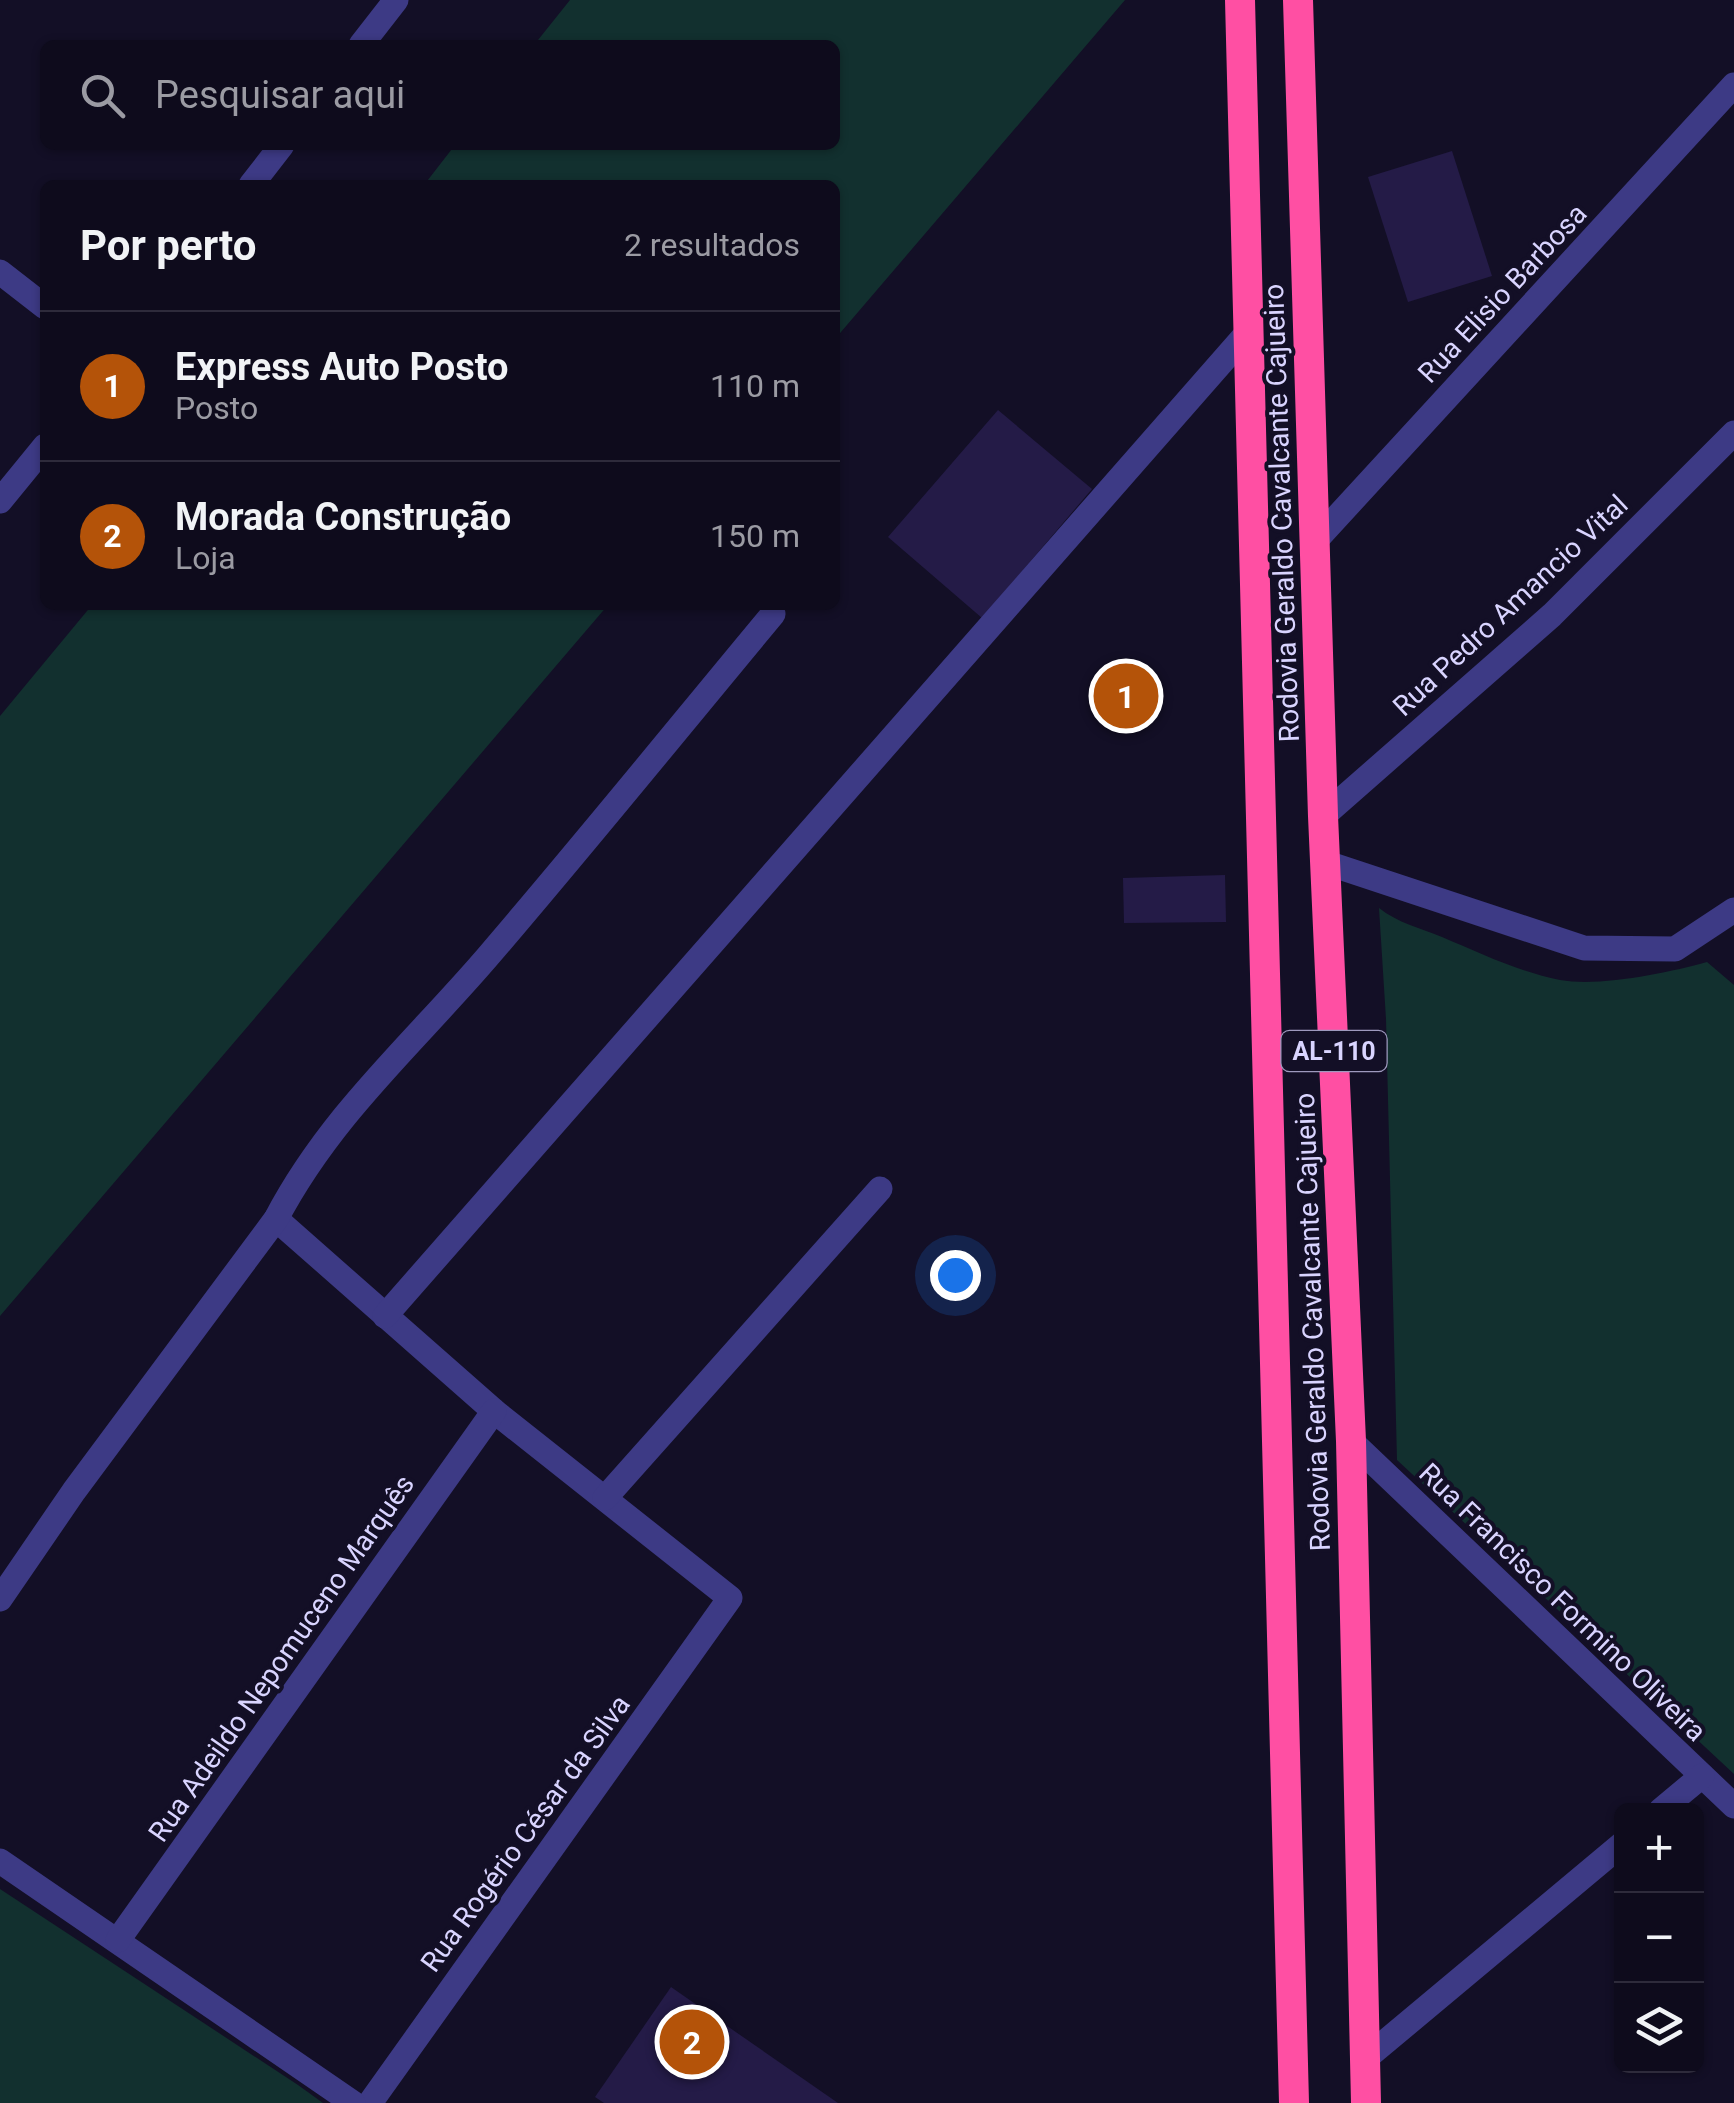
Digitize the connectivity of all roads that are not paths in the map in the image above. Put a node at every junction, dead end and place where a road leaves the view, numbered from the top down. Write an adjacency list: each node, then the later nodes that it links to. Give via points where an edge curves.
1 (396, 0): 4 (street)
2 (1240, 0): 10 (highway, Rodovia Geraldo Cavalcante Cajueiro / AL-110)
3 (1298, 0): 14 (highway, Rodovia Geraldo Cavalcante Cajueiro / AL-110)
4 (365, 40)
5 (1734, 85): 14 (street, Rua Elisio Barbosa)
6 (278, 150): 7 (street)
7 (255, 180)
8 (0, 272): 9 (street)
9 (40, 303)
10 (1249, 331): 21 (street); 35 (highway, Rodovia Geraldo Cavalcante Cajueiro / AL-110)
11 (1734, 433): 16 (street, Rua Pedro Amancio Vital, via 1552,615)
12 (40, 452): 13 (street)
13 (0, 501)
14 (1315, 541): 16 (highway, Rodovia Geraldo Cavalcante Cajueiro / AL-110)
15 (773, 614): 20 (street, via 488,956 348,1110)
16 (1323, 816): 17 (highway, Rodovia Geraldo Cavalcante Cajueiro / AL-110)
17 (1327, 864): 18 (street, via 1584,948 1674,950); 23 (highway, Rodovia Geraldo Cavalcante Cajueiro / AL-110)
18 (1734, 910)
19 (880, 1189): 24 (street)
20 (276, 1219): 21 (street); 25 (street)
21 (385, 1316): 22 (street)
22 (494, 1411): 24 (street); 31 (street, Rua Adeildo Nepomuceno Marquês)
23 (1351, 1440): 26 (street, Rua Francisco Formino Oliveira); 32 (highway, Rodovia Geraldo Cavalcante Cajueiro / AL-110)
24 (604, 1498): 34 (street, Rua Rogério César da Silva, via 730,1598)
25 (0, 1599)
26 (1702, 1776): 27 (street); 28 (street, Rua Francisco Formino Oliveira)
27 (1669, 1803)
28 (1734, 1806)
29 (1614, 1851): 32 (street)
30 (0, 1861): 31 (street)
31 (118, 1940): 33 (street)
32 (1366, 2058): 36 (highway, Rodovia Geraldo Cavalcante Cajueiro / AL-110)
33 (353, 2103)
34 (370, 2103)
35 (1294, 2103)
36 (1366, 2103)

